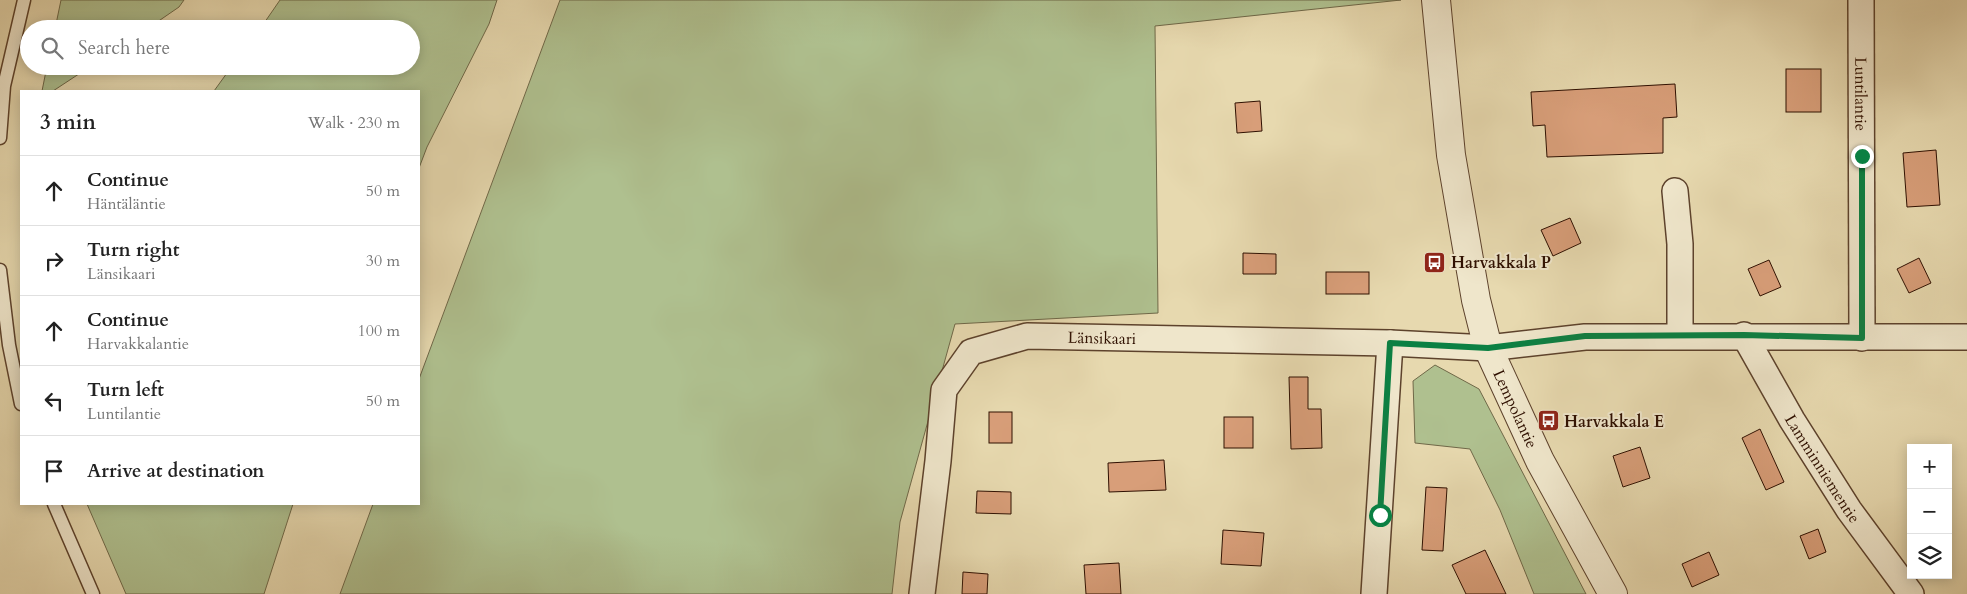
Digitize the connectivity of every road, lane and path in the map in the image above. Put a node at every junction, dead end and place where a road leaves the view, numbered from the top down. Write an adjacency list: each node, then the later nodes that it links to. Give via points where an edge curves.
1 (24, 0): 4 (lane, via 4,86)
2 (1436, 0): 12 (street, Lempolantie, via 1451,155 1476,300)
3 (1861, 0): 10 (street, Luntilantie)
4 (0, 138)
5 (1675, 191): 8 (street, via 1680,244)
6 (0, 270): 13 (lane, via 9,345)
7 (1744, 335): 8 (street, Länsikaari); 10 (street, Länsikaari); 19 (street, Lamminniementie, via 1792,420 1849,510)
8 (1680, 336): 12 (street, Länsikaari, via 1585,336)
9 (1967, 337): 10 (street, Länsikaari)
10 (1862, 338)
11 (1390, 343): 12 (street, Länsikaari); 16 (street, Länsikaari, via 1027,336 971,352 944,390); 17 (street)
12 (1488, 348): 18 (street, Lempolantie, via 1540,461)
13 (20, 399)
14 (54, 505): 15 (lane)
15 (93, 594)
16 (922, 594)
17 (1374, 594)
18 (1614, 594)
19 (1911, 594)

